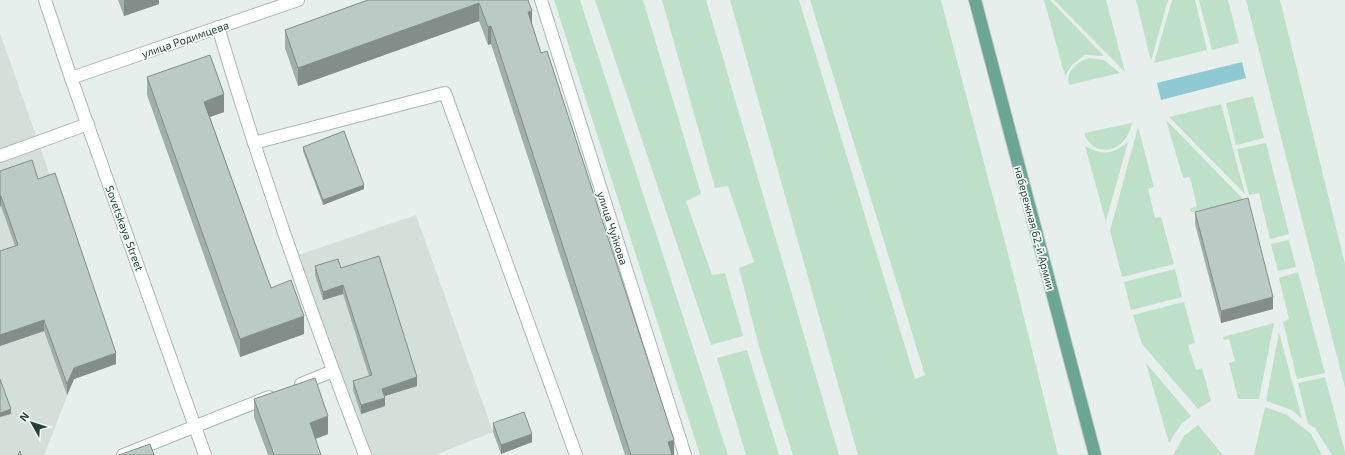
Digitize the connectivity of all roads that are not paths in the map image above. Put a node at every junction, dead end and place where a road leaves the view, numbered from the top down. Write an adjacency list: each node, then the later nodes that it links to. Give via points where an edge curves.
1 (45, 0): 6 (street, Sovetskaya Street)
2 (541, 0): 16 (street, улица Чуйкова)
3 (975, 0): 17 (main road, набережная 62-й Армии)
4 (292, 1): 5 (street, улица Родимцева)
5 (218, 28): 6 (street, улица Родимцева); 8 (street)
6 (71, 78): 7 (street, Sovetskaya Street)
7 (88, 124): 9 (street); 11 (street, Sovetskaya Street)
8 (254, 143): 10 (street); 15 (street, via 446,93)
9 (0, 156)
10 (333, 371): 11 (street); 14 (street)
11 (195, 427): 12 (street); 13 (street, Sovetskaya Street)
12 (123, 455)
13 (205, 455)
14 (365, 455)
15 (576, 455)
16 (685, 455)
17 (1095, 455)

